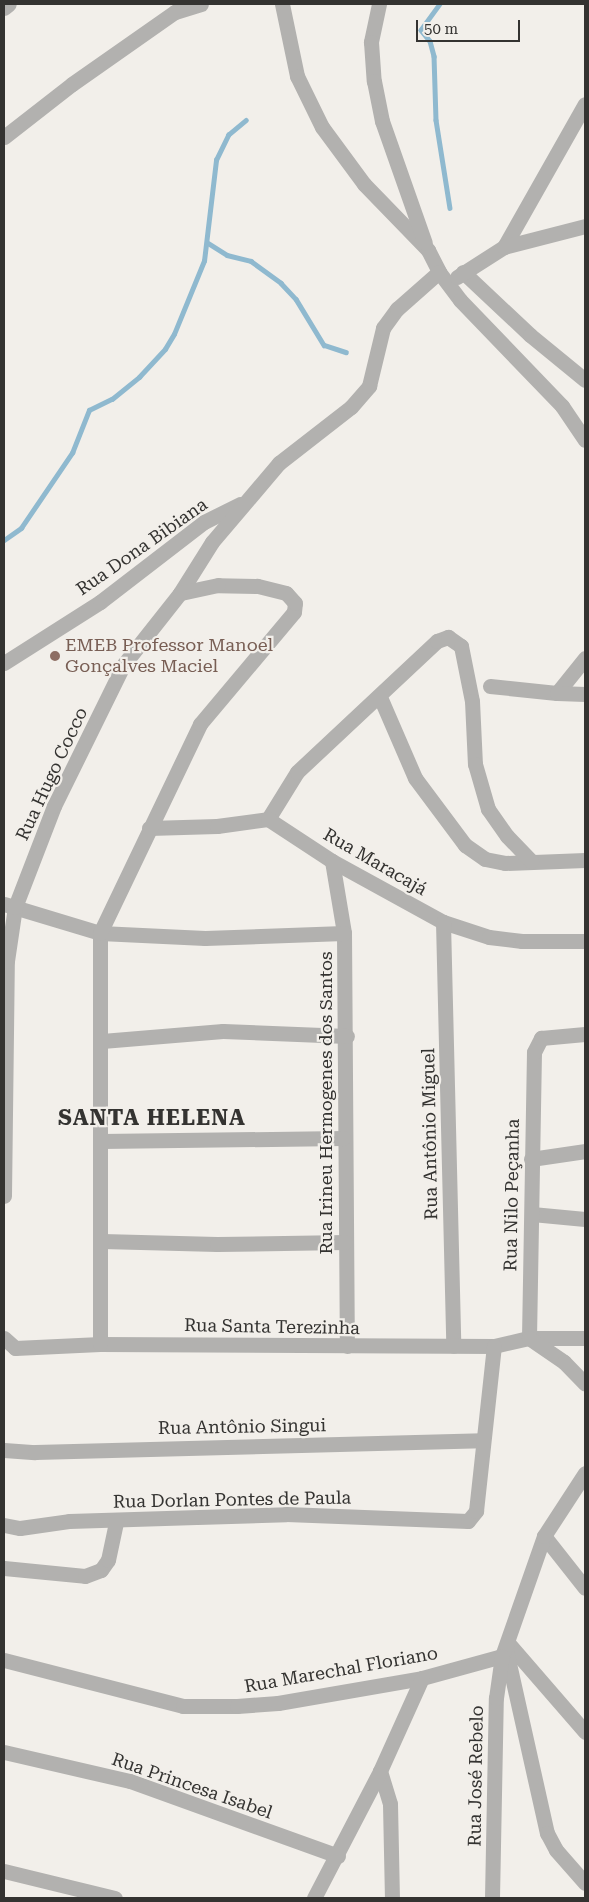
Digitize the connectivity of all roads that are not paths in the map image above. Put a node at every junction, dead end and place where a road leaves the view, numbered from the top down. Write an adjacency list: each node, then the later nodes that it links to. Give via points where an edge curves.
1 (9, 4): 5 (street)
2 (201, 4): 7 (street, via 175,12 72,84)
3 (282, 4): 10 (street, via 297,76 322,127 364,184)
4 (378, 4): 10 (street, via 371,42 377,97 400,178)
5 (4, 8)
6 (585, 104): 9 (street)
7 (4, 137)
8 (585, 226): 9 (street)
9 (504, 247): 11 (street, Rua Dona Bibiana)
10 (428, 250): 12 (street)
11 (463, 272): 12 (street, Rua Dona Bibiana); 13 (street, via 530,335)
12 (443, 278): 14 (street, via 562,406); 15 (street, Rua Dona Bibiana, via 398,309 383,328 369,386 351,408 279,463)
13 (585, 380)
14 (585, 440)
15 (248, 500): 16 (street, Rua Hugo Cocco, via 212,542); 18 (street, Rua Dona Bibiana, via 204,522 100,602)
16 (180, 593): 24 (street, via 218,585 257,586 286,593 295,603 294,612 200,724); 28 (street, Rua Hugo Cocco, via 124,664)
17 (585, 658): 20 (street)
18 (4, 663)
19 (490, 686): 20 (street)
20 (557, 693): 21 (street)
21 (585, 694)
22 (380, 697): 23 (street, via 297,772); 27 (street, via 415,778 465,845 485,859 505,863); 27 (street, via 437,641 448,637 460,646 472,701 475,764 488,809 507,836)
23 (268, 818): 24 (street, via 217,826); 26 (street, Rua Maracajá)
24 (149, 828): 30 (street)
25 (585, 860): 27 (street)
26 (332, 861): 29 (street, Rua Maracajá); 31 (street, Rua Irineu Hermogenes dos Santos)
27 (531, 861)
28 (9, 905): 30 (street); 40 (street, Rua Hugo Cocco)
29 (443, 922): 32 (street, Rua Maracajá, via 489,937 522,941); 50 (street, Rua Antônio Miguel)
30 (100, 933): 31 (street, via 132,932 205,938); 35 (street)
31 (344, 933): 34 (street, Rua Irineu Hermogenes dos Santos)
32 (585, 941)
33 (585, 1034): 39 (street, Rua Nilo Peçanha, via 541,1038 534,1052)
34 (346, 1036): 35 (street, via 223,1030); 36 (street, Rua Irineu Hermogenes dos Santos)
35 (102, 1041): 37 (street)
36 (343, 1138): 37 (street); 44 (street, Rua Irineu Hermogenes dos Santos)
37 (101, 1141): 43 (street)
38 (585, 1151): 39 (street)
39 (531, 1159): 41 (street, Rua Nilo Peçanha)
40 (4, 1196)
41 (532, 1214): 42 (street); 45 (street, Rua Nilo Peçanha)
42 (585, 1219)
43 (102, 1241): 44 (street, via 216,1244); 48 (street)
44 (345, 1242): 49 (street, Rua Irineu Hermogenes dos Santos)
45 (529, 1338): 46 (street, Rua Santa Terezinha); 51 (street, Rua Santa Terezinha); 52 (street, via 564,1362)
46 (585, 1338)
47 (9, 1343): 48 (street, Rua Santa Terezinha)
48 (100, 1344): 49 (street, Rua Santa Terezinha)
49 (347, 1346): 50 (street, Rua Santa Terezinha)
50 (452, 1346): 51 (street, Rua Santa Terezinha)
51 (494, 1346): 53 (street)
52 (585, 1384)
53 (482, 1440): 54 (street, Rua Antônio Singui, via 35,1452); 56 (street, Rua Dorlan Pontes de Paula, via 476,1511 462,1523 286,1514)
54 (4, 1450)
55 (585, 1473): 58 (street, Rua José Rebelo)
56 (116, 1521): 57 (street, Rua Dorlan Pontes de Paula, via 69,1521 20,1528); 59 (street, via 108,1560 101,1570 85,1576)
57 (4, 1525)
58 (544, 1536): 60 (street); 61 (street, Rua José Rebelo)
59 (4, 1568)
60 (585, 1588)
61 (505, 1650): 63 (street, Rua Marechal Floriano); 64 (street); 69 (street, via 547,1833 556,1850); 73 (street, Rua José Rebelo, via 496,1698)
62 (4, 1660): 63 (street, Rua Marechal Floriano, via 182,1706 278,1703)
63 (422, 1678): 66 (street)
64 (585, 1732)
65 (4, 1752): 67 (street, Rua Princesa Isabel, via 130,1781)
66 (380, 1771): 67 (street); 72 (street, via 390,1804)
67 (338, 1856): 71 (street)
68 (4, 1871): 70 (street)
69 (585, 1883)
70 (115, 1898)
71 (314, 1898)
72 (392, 1898)
73 (492, 1898)

